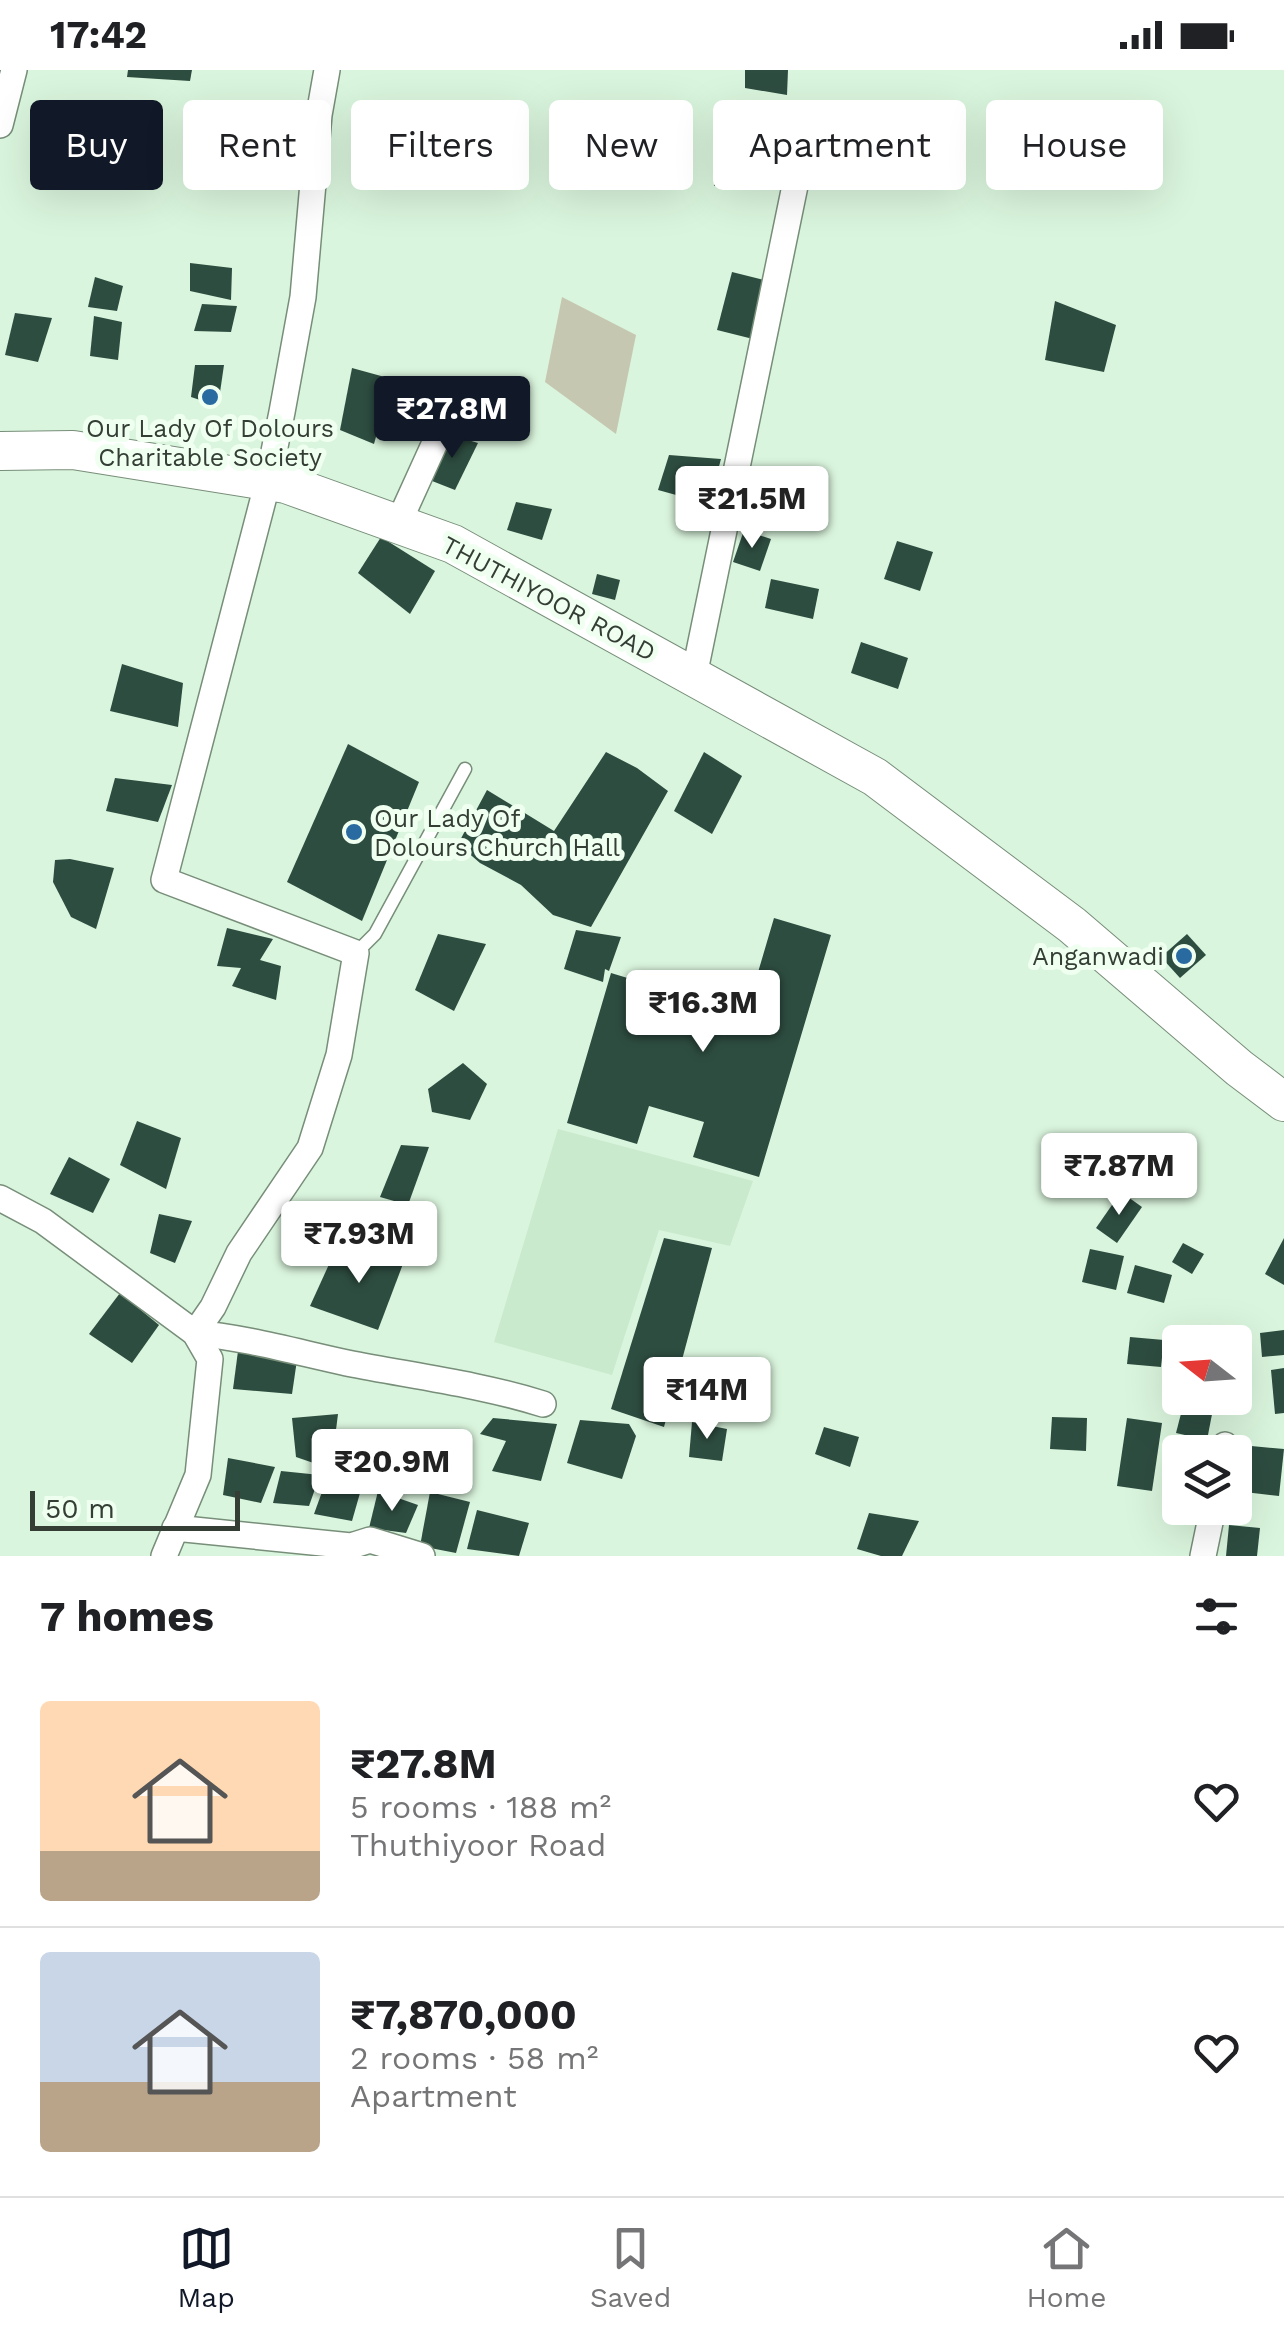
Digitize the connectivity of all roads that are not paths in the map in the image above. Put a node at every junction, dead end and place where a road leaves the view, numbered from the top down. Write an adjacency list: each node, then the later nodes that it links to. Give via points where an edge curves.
1 (14, 70): 3 (street)
2 (326, 70): 7 (street, via 303,297)
3 (0, 125)
4 (794, 190): 9 (street)
5 (448, 414): 8 (street)
6 (0, 451): 7 (main road, THUTHIYOOR ROAD, via 74,450)
7 (268, 481): 8 (main road, THUTHIYOOR ROAD); 11 (street, via 164,880)
8 (398, 524): 9 (main road, THUTHIYOOR ROAD, via 453,544)
9 (694, 676): 12 (main road, THUTHIYOOR ROAD, via 875,777 1072,925)
10 (465, 769): 11 (lane, via 376,934)
11 (356, 952): 14 (street, via 339,1055 310,1148)
12 (1284, 1102)
13 (0, 1198): 14 (street, via 43,1221)
14 (195, 1333): 15 (street); 17 (street, via 210,1358 198,1476)
15 (543, 1404)
16 (1209, 1525): 20 (street)
17 (176, 1528): 18 (street); 19 (street, via 351,1546 370,1540)
18 (164, 1556)
19 (422, 1556)
20 (1203, 1556)

